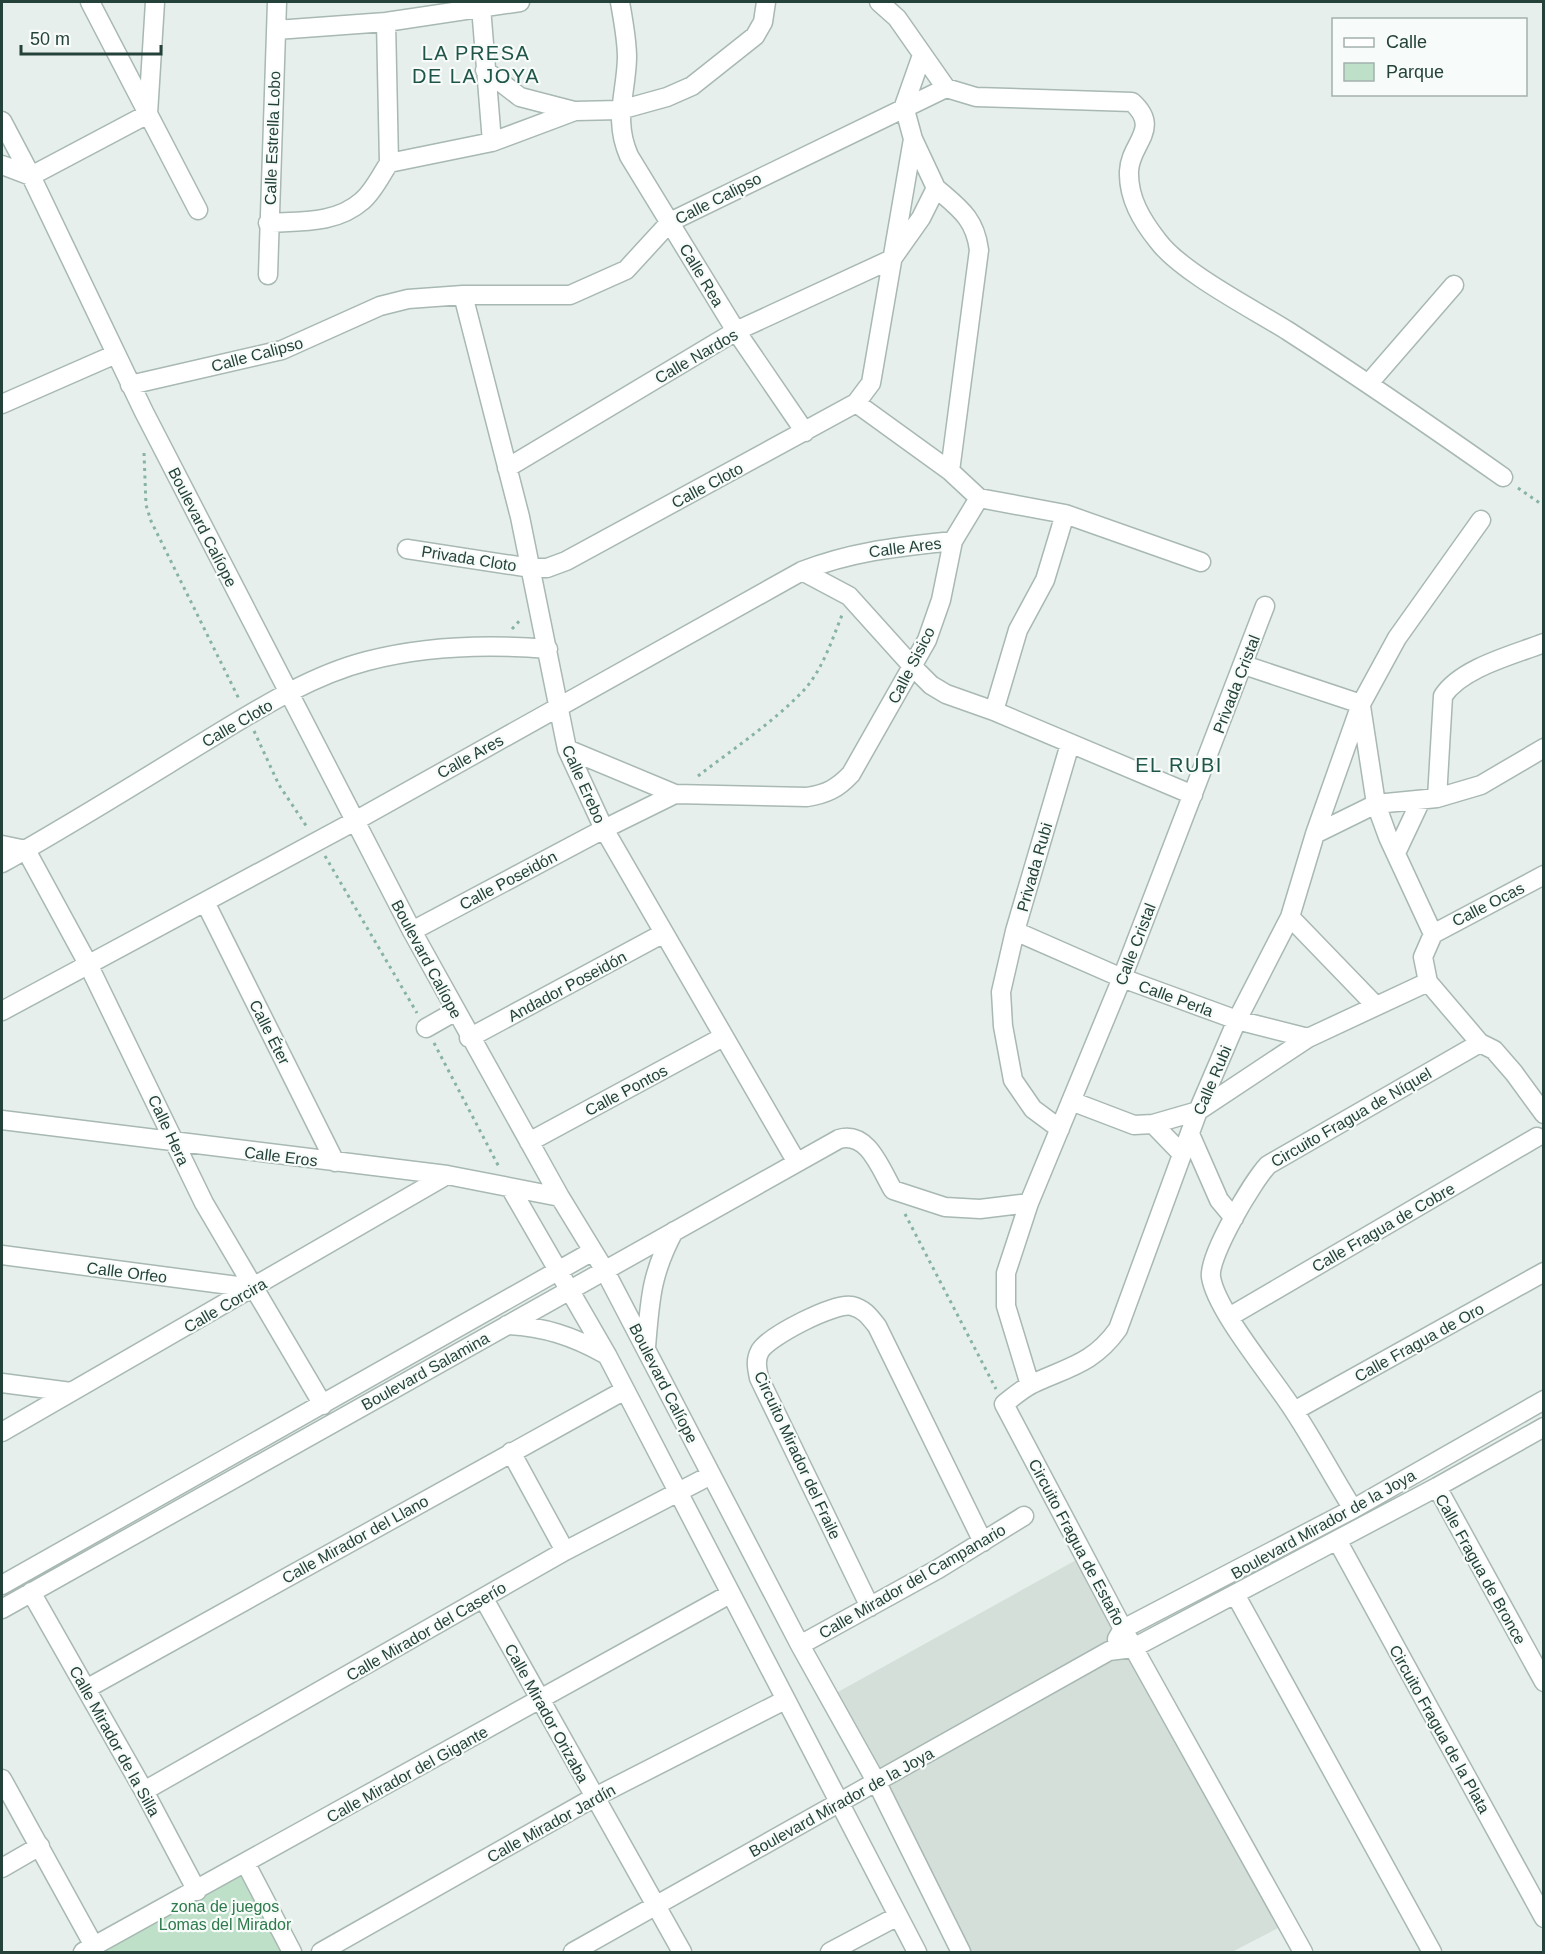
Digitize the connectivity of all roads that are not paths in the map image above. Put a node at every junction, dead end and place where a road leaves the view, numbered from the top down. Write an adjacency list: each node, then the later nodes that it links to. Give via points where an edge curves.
1 (90, 2): 17 (street)
2 (155, 2): 17 (street)
3 (277, 2): 10 (street, Calle Estrella Lobo)
4 (520, 2): 8 (street)
5 (620, 2): 15 (street, Calle Rea, via 627,60)
6 (766, 2): 15 (street, via 763,22 755,36 692,86)
7 (879, 2): 11 (street, via 897,18)
8 (481, 7): 9 (street); 12 (street)
9 (386, 22): 10 (street); 21 (street)
10 (276, 30): 27 (street, Calle Estrella Lobo)
11 (922, 55): 13 (street); 14 (street)
12 (485, 70): 16 (street, via 520,97); 20 (street)
13 (946, 88): 14 (street, Calle Calipso); 34 (street, via 976,97 1132,102 1142,111 1145,129 1129,168 1130,186 1138,212 1158,241 1172,257)
14 (904, 106): 19 (street); 26 (street, Calle Calipso)
15 (620, 110): 16 (street); 26 (street, Calle Rea, via 622,136 629,156)
16 (575, 111): 20 (street)
17 (148, 114): 23 (street); 25 (street)
18 (2, 121): 23 (street, Boulevard Calíope)
19 (913, 139): 24 (street); 28 (street)
20 (492, 142): 21 (street)
21 (389, 163): 27 (street, via 363,201 343,214 320,220)
22 (2, 165): 23 (street)
23 (32, 176): 33 (street, Boulevard Calíope)
24 (936, 188): 28 (street, via 921,219); 40 (street, via 970,219 979,250)
25 (198, 210)
26 (670, 222): 31 (street, Calle Calipso, via 626,270 570,295); 32 (street, Calle Rea)
27 (268, 223): 29 (street, Calle Estrella Lobo)
28 (892, 259): 32 (street, Calle Nardos); 36 (street, Calle Cloto, via 872,382)
29 (268, 275)
30 (1454, 285): 34 (street)
31 (463, 295): 35 (street, Calle Calipso, via 408,299 380,306 282,350); 39 (street, Calle Erebo)
32 (736, 331): 38 (street, Calle Rea); 39 (street, Calle Nardos)
33 (116, 354): 35 (street, Boulevard Calíope); 37 (street)
34 (1369, 383): 41 (street)
35 (130, 385): 55 (street, Boulevard Calíope)
36 (856, 403): 38 (street, Calle Cloto); 40 (street)
37 (2, 404)
38 (805, 432): 48 (street, Calle Cloto, via 566,561 547,568)
39 (507, 468): 48 (street, Calle Erebo)
40 (950, 471): 42 (street)
41 (1503, 477)
42 (979, 498): 43 (street); 45 (street, Calle Sisico)
43 (1065, 514): 47 (street); 58 (street, via 1045,580 1018,630)
44 (1481, 520): 56 (street, Calle Rubi, via 1397,638)
45 (953, 541): 49 (street, Calle Ares, via 876,549); 54 (street, Calle Sisico, via 941,600)
46 (407, 549): 48 (street, Privada Cloto)
47 (1201, 562)
48 (531, 568): 52 (street, Calle Erebo)
49 (802, 571): 54 (street, via 849,596); 57 (street, Calle Ares)
50 (1265, 606): 53 (street, Privada Cristal)
51 (1544, 643): 64 (street, via 1450,685 1443,696)
52 (548, 649): 55 (street, Calle Cloto, via 497,645 407,654 366,662); 57 (street, Calle Erebo)
53 (1244, 665): 56 (street); 63 (street, Privada Cristal)
54 (914, 668): 58 (street, via 946,694); 62 (street, Calle Sisico, via 851,774 839,787 807,797)
55 (289, 693): 66 (street, Boulevard Calíope); 70 (street, Calle Cloto)
56 (1361, 704): 65 (street); 68 (street, Calle Rubi)
57 (559, 706): 61 (street, Calle Erebo); 66 (street, Calle Ares)
58 (994, 711): 59 (street)
59 (1070, 744): 63 (street); 77 (street, Privada Rubi)
60 (1544, 748): 64 (street, via 1481,785)
61 (567, 749): 62 (street); 67 (street, Calle Erebo)
62 (675, 794): 67 (street, Calle Poseidón)
63 (1193, 795): 81 (street, Calle Cristal)
64 (1429, 799): 65 (street); 71 (street)
65 (1376, 804): 68 (street); 71 (street)
66 (355, 821): 74 (street, Calle Ares); 76 (street, Boulevard Calíope)
67 (604, 829): 76 (street, Calle Poseidón); 78 (street, Calle Erebo)
68 (1315, 834): 75 (street, Calle Rubi)
69 (2, 845): 70 (street)
70 (26, 850): 72 (street, Calle Cloto); 80 (street, Calle Hera)
71 (1396, 853): 79 (street)
72 (2, 863)
73 (1544, 875): 79 (street, Calle Ocas)
74 (205, 902): 80 (street, Calle Ares); 104 (street, Calle Éter)
75 (1290, 917): 83 (street); 86 (street, Calle Rubi)
76 (412, 931): 85 (street, Boulevard Calíope)
77 (1016, 931): 81 (street, Calle Perla); 97 (street, Privada Rubi, via 1001,992 1013,1080 1033,1109)
78 (664, 933): 88 (street, Calle Erebo); 89 (street, Andador Poseidón)
79 (1433, 934): 82 (street, via 1423,957)
80 (88, 964): 84 (street, Calle Ares); 101 (street, Calle Hera)
81 (1122, 978): 86 (street, Calle Perla); 92 (street, Calle Cristal)
82 (1428, 982): 83 (street); 91 (street)
83 (1376, 1006): 90 (street)
84 (2, 1011)
85 (456, 1011): 87 (street); 89 (street, Boulevard Calíope)
86 (1237, 1020): 90 (street, Calle Perla); 93 (street, Calle Rubi)
87 (426, 1028)
88 (723, 1037): 100 (street, Calle Pontos); 103 (street, Calle Erebo)
89 (470, 1038): 100 (street, Boulevard Calíope)
90 (1308, 1038): 93 (street)
91 (1480, 1043): 94 (street, via 1494,1050); 109 (street, Circuito Fragua de Níquel, via 1268,1165 1254,1179)
92 (1071, 1101): 96 (street, via 1134,1125); 97 (street, Calle Cristal)
93 (1198, 1111): 96 (street); 98 (street, Calle Rubi)
94 (1544, 1114)
95 (2, 1120): 101 (street, Calle Eros)
96 (1153, 1124): 102 (street)
97 (1060, 1129): 108 (street, Calle Cristal)
98 (1190, 1134): 102 (street, Calle Rubi); 109 (street, via 1219,1200)
99 (1541, 1138): 118 (street, Calle Fragua de Cobre)
100 (529, 1142): 107 (street, Boulevard Calíope)
101 (174, 1143): 104 (street, Calle Eros); 116 (street, Calle Hera)
102 (1182, 1154): 123 (street, Calle Rubi, via 1118,1329 1106,1346 1090,1358)
103 (796, 1161): 108 (street, Boulevard Salamina, via 838,1138 850,1136 867,1147 893,1190 945,1208 980,1209); 110 (street, Boulevard Salamina)
104 (335, 1162): 105 (street, Calle Eros)
105 (447, 1175): 106 (street, Calle Eros); 116 (street, Calle Corcira)
106 (511, 1189): 107 (street, Calle Eros); 114 (street)
107 (560, 1197): 111 (street, Boulevard Calíope)
108 (1029, 1203): 123 (street, Calle Cristal, via 1004,1289)
109 (1234, 1218): 118 (street, Circuito Fragua de Níquel, via 1210,1274)
110 (674, 1230): 113 (street, Boulevard Salamina); 120 (street, via 658,1260)
111 (593, 1251): 113 (street, Boulevard Calíope); 114 (street, Boulevard Salamina)
112 (2, 1256): 116 (street, Calle Orfeo)
113 (604, 1269): 117 (street, Boulevard Salamina); 120 (street, Boulevard Calíope)
114 (559, 1272): 117 (street); 127 (street, Boulevard Salamina)
115 (1544, 1272): 129 (street, Calle Fragua de Oro)
116 (253, 1288): 125 (street, Calle Corcira); 127 (street, Calle Hera)
117 (568, 1290): 119 (street, Boulevard Salamina); 121 (street)
118 (1229, 1317): 129 (street, Circuito Fragua de Níquel)
119 (507, 1325): 121 (street, via 537,1326 558,1332); 142 (street, Boulevard Salamina)
120 (646, 1347): 133 (street, Boulevard Calíope)
121 (607, 1355): 124 (street)
122 (2, 1383): 125 (street)
123 (1030, 1385): 126 (street, Calle Rubi)
124 (625, 1390): 132 (street, Calle Mirador del Llano); 135 (street)
125 (71, 1392): 131 (street, Calle Corcira)
126 (1004, 1404): 148 (street, Circuito Fragua de Estaño)
127 (323, 1405): 141 (street, Boulevard Salamina)
128 (1536, 1405): 130 (street); 136 (street, Boulevard Mirador de la Joya)
129 (1294, 1411): 136 (street, Circuito Fragua de Níquel)
130 (1542, 1430): 134 (street, Boulevard Mirador de la Joya)
131 (2, 1432)
132 (511, 1452): 140 (street); 153 (street, Calle Mirador del Llano)
133 (711, 1475): 135 (street, Calle Mirador del Caserío); 149 (street, Boulevard Calíope)
134 (1437, 1487): 138 (street, Boulevard Mirador de la Joya); 152 (street, Calle Fragua de Bronce)
135 (678, 1492): 140 (street, Calle Mirador del Caserío); 143 (street)
136 (1353, 1509): 148 (street, Boulevard Mirador de la Joya)
137 (1024, 1516): 139 (street, Calle Mirador del Campanario)
138 (1337, 1540): 144 (street, Boulevard Mirador de la Joya); 167 (street, Circuito Fragua de la Plata)
139 (983, 1542): 146 (street, Calle Mirador del Campanario); 146 (street, Circuito Mirador del Fraile, via 877,1326 865,1311 850,1305 832,1308 771,1339 760,1350 756,1364 759,1378)
140 (564, 1551): 145 (street, Calle Mirador del Caserío)
141 (2, 1585)
142 (31, 1592): 147 (street, Boulevard Salamina); 153 (street, Calle Mirador de la Silla)
143 (730, 1594): 154 (street, Calle Mirador del Gigante); 155 (street)
144 (1235, 1594): 150 (street, Boulevard Mirador de la Joya); 177 (street)
145 (484, 1599): 154 (street, Calle Mirador Orizaba); 158 (street, Calle Mirador del Caserío)
146 (870, 1607): 149 (street, Calle Mirador del Campanario)
147 (2, 1609)
148 (1123, 1629): 150 (street, Circuito Fragua de Estaño); 151 (street, Boulevard Mirador de la Joya)
149 (800, 1645): 157 (street, Boulevard Calíope)
150 (1133, 1648): 151 (street, Boulevard Mirador de la Joya); 176 (street, Circuito Fragua de Estaño)
151 (1109, 1651): 157 (street, Boulevard Mirador de la Joya)
152 (1544, 1682)
153 (86, 1689): 158 (street, Calle Mirador de la Silla)
154 (540, 1700): 159 (street, Calle Mirador Orizaba); 162 (street, Calle Mirador del Gigante)
155 (785, 1700): 159 (street, Calle Mirador Jardín); 160 (street)
156 (2, 1779): 161 (street)
157 (877, 1783): 160 (street, Boulevard Mirador de la Joya); 175 (street, Boulevard Calíope)
158 (144, 1791): 164 (street, Calle Mirador de la Silla)
159 (593, 1798): 165 (street, Calle Mirador Orizaba); 170 (street, Calle Mirador Jardín)
160 (839, 1804): 165 (street, Boulevard Mirador de la Joya); 166 (street)
161 (40, 1846): 163 (street); 168 (street)
162 (246, 1864): 164 (street, Calle Mirador del Gigante); 169 (street)
163 (2, 1868)
164 (197, 1891): 168 (street, Calle Mirador del Gigante)
165 (655, 1905): 171 (street, Boulevard Mirador de la Joya); 172 (street, Calle Mirador Orizaba)
166 (898, 1916): 173 (street); 174 (street)
167 (1544, 1918)
168 (89, 1949)
169 (292, 1953)
170 (321, 1953)
171 (573, 1953)
172 (682, 1953)
173 (830, 1953)
174 (917, 1953)
175 (961, 1953)
176 (1303, 1953)
177 (1432, 1953)

